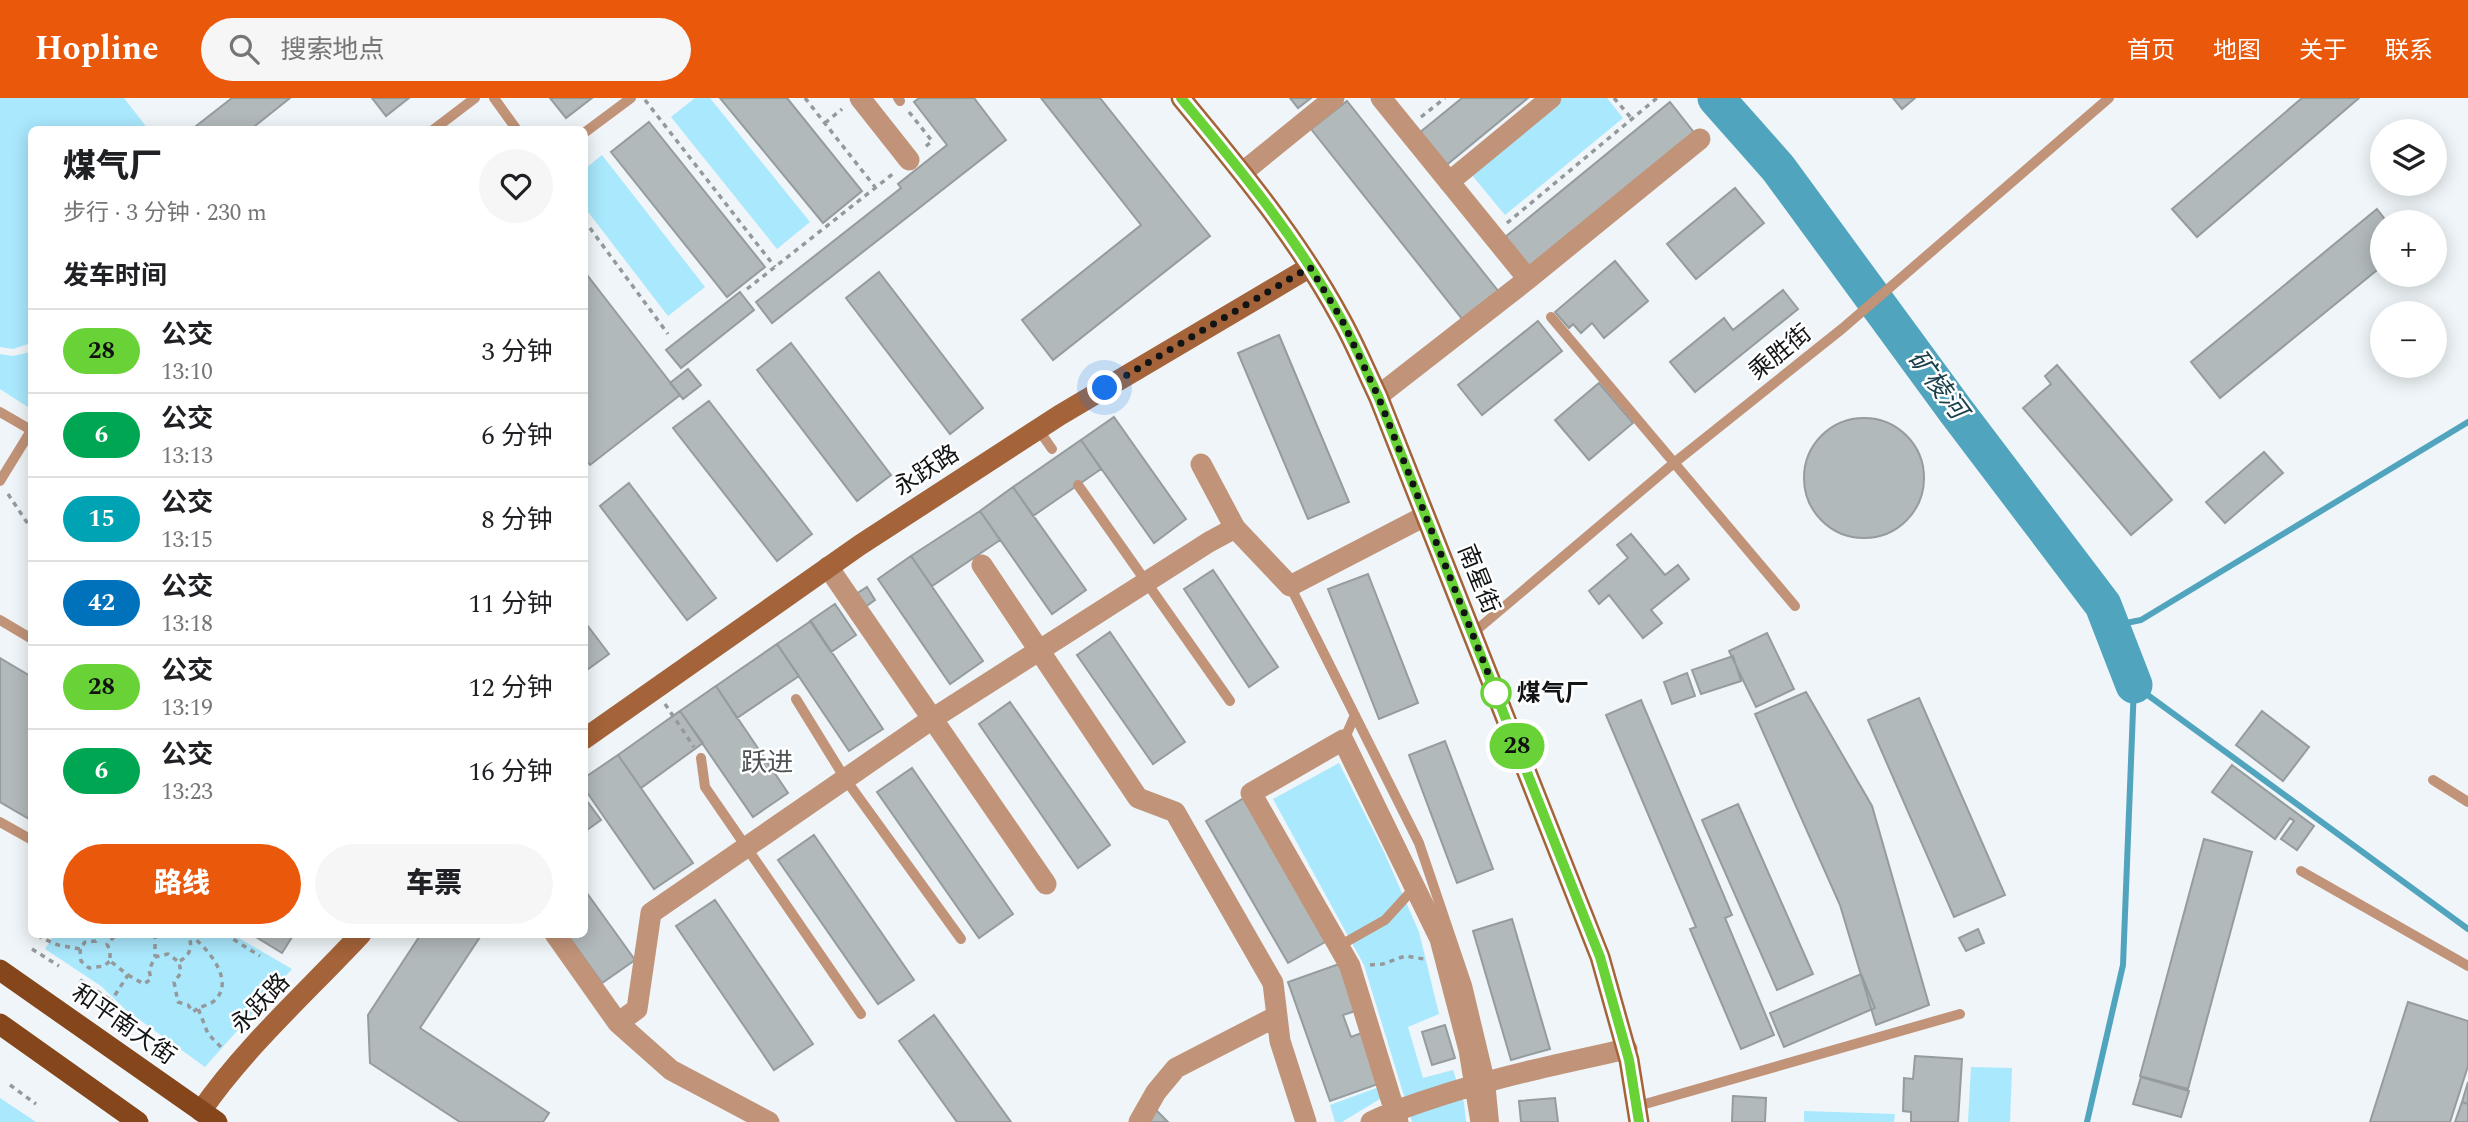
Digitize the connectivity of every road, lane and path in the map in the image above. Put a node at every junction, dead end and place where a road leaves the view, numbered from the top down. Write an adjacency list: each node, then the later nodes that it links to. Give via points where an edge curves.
1 (475, 98): 19 (lane)
2 (494, 98): 20 (lane)
3 (631, 98): 21 (lane)
4 (643, 98): 32 (path)
5 (805, 98): 18 (path)
6 (860, 98): 25 (street)
7 (1181, 98): 26 (street, 南星街)
8 (1334, 98): 26 (street)
9 (1381, 98): 22 (street)
10 (1445, 98): 22 (path)
11 (1551, 98): 28 (street)
12 (1614, 98): 17 (path)
13 (1657, 98): 17 (path)
14 (2109, 98): 44 (lane, 乘胜街, via 1843,328)
15 (839, 112): 18 (path)
16 (912, 116): 24 (path)
17 (1632, 119): 31 (path)
18 (825, 123): 29 (path)
19 (438, 126)
20 (514, 126)
21 (588, 130)
22 (1406, 130): 28 (street)
23 (1700, 139): 34 (street)
24 (932, 141)
25 (909, 160)
26 (1243, 172): 33 (street, 南星街)
27 (890, 176): 29 (path)
28 (1449, 182): 31 (street)
29 (876, 187): 32 (path)
30 (588, 225): 37 (path)
31 (1492, 236): 34 (street)
32 (775, 267): 35 (path)
33 (1310, 267): 38 (street, 南星街, via 1342,320); 41 (street, 永跃路)
34 (1528, 279): 38 (street)
35 (747, 289)
36 (1551, 317): 44 (lane)
37 (668, 334)
38 (1378, 396): 49 (street, 南星街)
39 (0, 412): 40 (lane)
40 (28, 428)
41 (1038, 429): 43 (lane); 53 (street, 永跃路)
42 (28, 435): 46 (lane)
43 (1052, 449)
44 (1674, 463): 56 (lane); 58 (lane, 乘胜街)
45 (1201, 464): 51 (street)
46 (0, 481)
47 (1078, 485): 54 (lane)
48 (6, 492): 50 (path)
49 (1426, 516): 55 (street); 58 (street, 南星街)
50 (28, 524)
51 (1235, 528): 54 (street); 55 (street)
52 (982, 565): 60 (street)
53 (828, 567): 61 (street, 永跃路); 65 (street)
54 (1146, 582): 60 (street); 63 (lane)
55 (1290, 586): 64 (lane)
56 (1795, 606)
57 (0, 620): 59 (lane)
58 (1473, 634): 112 (street, 南星街, via 1600,957)
59 (28, 637)
60 (1039, 651): 65 (street); 109 (street, via 1138,799 1175,812 1273,983)
61 (654, 688): 66 (street, 永跃路); 68 (path)
62 (796, 699): 69 (lane)
63 (1230, 701)
64 (1355, 715): 67 (lane); 114 (lane, via 1419,842 1467,985)
65 (932, 719): 69 (street); 76 (street)
66 (588, 736)
67 (1343, 740): 77 (street); 90 (street, via 1251,793)
68 (702, 758): 74 (lane, via 705,787)
69 (846, 780): 74 (street); 87 (lane)
70 (2433, 780): 71 (lane)
71 (2468, 803)
72 (0, 821): 73 (lane)
73 (28, 838)
74 (747, 849): 107 (lane); 110 (street, via 651,913 636,1009)
75 (2301, 871): 100 (lane)
76 (1046, 884)
77 (1415, 887): 90 (lane, via 1385,920); 97 (street, via 1440,939)
78 (42, 938): 92 (path)
79 (97, 938): 88 (path)
80 (113, 938): 89 (path)
81 (155, 938): 94 (path)
82 (190, 938): 96 (path, via 190,952)
83 (193, 938): 105 (path, via 210,953 221,972 214,1001)
84 (231, 938): 93 (path)
85 (357, 938): 113 (street, 永跃路)
86 (558, 938): 110 (street)
87 (961, 939)
88 (96, 941): 89 (path); 92 (path, via 85,942)
89 (107, 944): 95 (path)
90 (1339, 946): 99 (street)
91 (32, 949): 98 (path)
92 (80, 949): 95 (path, via 81,961 89,968)
93 (260, 956)
94 (155, 957): 96 (path, via 168,954); 102 (path, via 149,970 151,979 144,984)
95 (110, 961): 102 (path)
96 (179, 962): 105 (path, via 181,973 174,982 178,1002 188,1004 193,1012)
97 (1446, 963): 99 (path, via 1405,956 1383,964); 114 (street)
98 (59, 966)
99 (1350, 966): 119 (street)
100 (2468, 966)
101 (0, 970): 118 (main road, 和平南大街)
102 (128, 975): 104 (path)
103 (80, 980): 104 (path)
104 (112, 1000): 106 (path)
105 (198, 1008): 113 (path, via 208,1034)
106 (104, 1012)
107 (862, 1014)
108 (1960, 1014): 117 (lane)
109 (1277, 1016): 122 (street, via 1176,1068); 123 (street, via 1280,1041)
110 (618, 1023): 121 (street, via 671,1070)
111 (0, 1024): 120 (main road)
112 (1627, 1049): 114 (street); 117 (street, 南星街)
113 (239, 1063): 118 (street, 永跃路, via 219,1086)
114 (1482, 1083): 119 (street); 125 (street); 126 (lane)
115 (10, 1086): 116 (path)
116 (36, 1104)
117 (1638, 1114)
118 (209, 1116)
119 (1397, 1116): 124 (street)
120 (138, 1122)
121 (769, 1122)
122 (1139, 1122)
123 (1306, 1122)
124 (1371, 1122)
125 (1481, 1122)
126 (1494, 1122)

